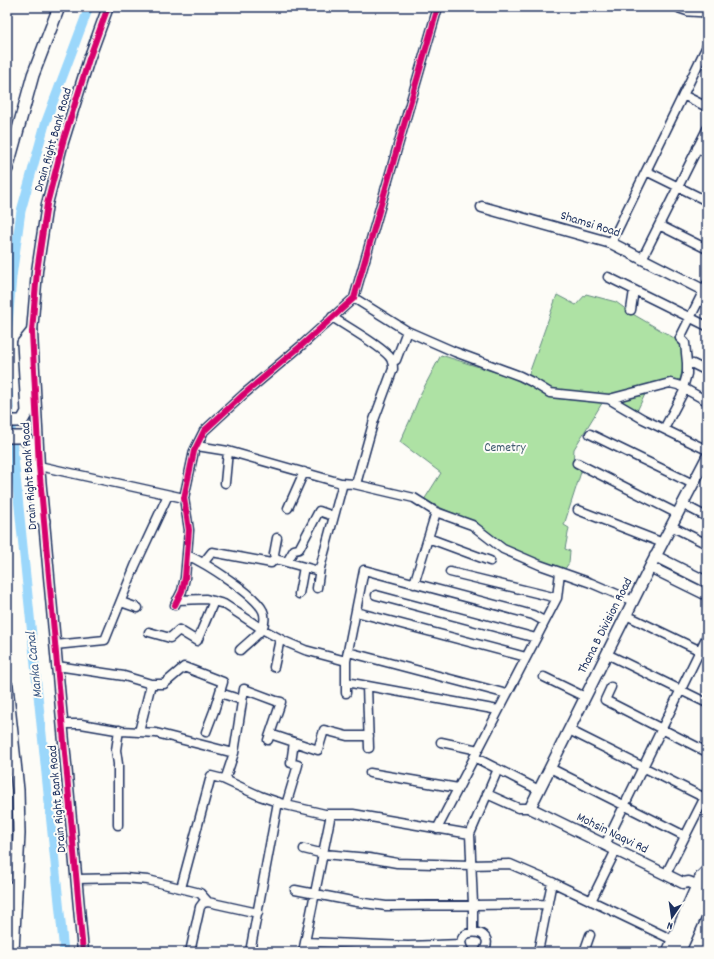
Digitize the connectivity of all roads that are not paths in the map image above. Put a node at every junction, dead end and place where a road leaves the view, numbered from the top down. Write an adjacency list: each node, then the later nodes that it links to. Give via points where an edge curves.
1 (60, 7): 10 (main road, via 33,75)
2 (108, 7): 31 (street, Drain Right Bank Road, via 65,135 48,204 37,272)
3 (438, 7): 25 (street)
4 (680, 7): 5 (main road)
5 (707, 11)
6 (707, 46): 7 (street)
7 (683, 95): 8 (street); 14 (street)
8 (707, 107)
9 (707, 129): 11 (street)
10 (10, 144): 13 (main road)
11 (697, 148): 12 (street); 15 (street)
12 (707, 153)
13 (7, 170)
14 (646, 171): 15 (street); 19 (street)
15 (678, 187): 16 (street); 18 (street)
16 (707, 201)
17 (482, 207): 19 (street, Shamsi Road)
18 (659, 225): 20 (street); 21 (street)
19 (611, 243): 21 (street, Shamsi Road)
20 (707, 249)
21 (642, 259): 23 (street, Shamsi Road)
22 (608, 277): 24 (street)
23 (706, 288): 28 (street)
24 (634, 290): 26 (street); 28 (street)
25 (354, 298): 27 (street); 30 (street)
26 (631, 310)
27 (332, 317): 32 (street, via 380,349); 42 (street, via 232,404 204,431)
28 (690, 318): 29 (street); 33 (street, via 680,338 685,343)
29 (707, 326)
30 (407, 331): 32 (street, via 396,360); 36 (street, via 520,376 550,393)
31 (32, 332): 38 (main road, via 23,343 27,412 22,421); 47 (street, Drain Right Bank Road)
32 (392, 362): 52 (street, via 393,369 374,420)
33 (687, 363): 34 (street); 35 (street)
34 (707, 371)
35 (684, 389): 36 (street, via 670,382); 37 (street); 39 (street)
36 (609, 399): 39 (street)
37 (707, 401)
38 (7, 421)
39 (664, 429): 43 (street)
40 (590, 434): 53 (street)
41 (7, 438): 62 (main road, via 22,437 30,444 38,515)
42 (197, 446): 44 (street); 55 (street)
43 (707, 450)
44 (228, 451): 49 (street); 50 (street)
45 (707, 457): 48 (street, Thana B Division Road)
46 (576, 463): 57 (street)
47 (39, 466): 54 (street); 62 (street, Drain Right Bank Road)
48 (704, 468): 53 (street, Thana B Division Road)
49 (304, 472): 51 (street); 56 (street)
50 (225, 482)
51 (343, 483): 52 (street); 60 (street)
52 (356, 484): 59 (street, via 414,498)
53 (693, 484): 57 (street, Thana B Division Road)
54 (168, 494): 55 (street); 88 (street)
55 (184, 498): 68 (street, via 189,530)
56 (288, 508)
57 (680, 509): 61 (street); 63 (street, Thana B Division Road)
58 (578, 510): 66 (street)
59 (436, 512): 65 (street); 78 (street, via 472,525 503,549)
60 (333, 516): 73 (street, via 319,511 299,549 294,550); 76 (street)
61 (707, 517)
62 (44, 521): 98 (street, Drain Right Bank Road)
63 (671, 526): 66 (street, Thana B Division Road); 67 (street)
64 (277, 538): 70 (street, via 274,554)
65 (428, 538): 71 (street); 80 (street)
66 (662, 542): 69 (street, Thana B Division Road)
67 (707, 544)
68 (187, 555): 72 (street); 86 (street, via 185,578 176,603 206,599)
69 (655, 556): 75 (street, Thana B Division Road); 79 (street)
70 (276, 559): 72 (street, via 271,563 212,552); 73 (street)
71 (490, 561)
72 (204, 562): 93 (street, via 248,594 260,606 264,612)
73 (287, 562): 74 (street)
74 (304, 567): 76 (street); 82 (street)
75 (650, 567): 84 (street); 87 (street, Thana B Division Road)
76 (319, 571): 81 (street)
77 (450, 572): 85 (street)
78 (560, 572): 85 (street); 87 (street)
79 (707, 582)
80 (414, 584): 90 (street, via 364,570); 92 (street, via 533,615)
81 (317, 588)
82 (299, 594)
83 (376, 595): 96 (street)
84 (707, 595)
85 (557, 598): 92 (street)
86 (214, 601): 93 (street, via 224,604); 94 (street, via 197,642 179,630 170,638)
87 (633, 601): 91 (street, Thana B Division Road)
88 (121, 602): 89 (street); 98 (street, via 105,640)
89 (138, 608)
90 (356, 612): 100 (street); 103 (street)
91 (626, 615): 101 (street); 102 (street, Thana B Division Road)
92 (544, 621): 96 (street)
93 (262, 629): 97 (street); 99 (street)
94 (149, 632)
95 (707, 636): 101 (street)
96 (536, 638): 103 (street)
97 (280, 639): 104 (street, via 305,650); 106 (street)
98 (55, 645): 105 (street, Drain Right Bank Road)
99 (240, 650)
100 (348, 652): 104 (street); 116 (street)
101 (703, 653): 113 (street)
102 (607, 654): 113 (street); 117 (street, Thana B Division Road)
103 (526, 657): 116 (street)
104 (346, 661): 108 (street)
105 (57, 666): 109 (street, via 124,676); 121 (street, Drain Right Bank Road)
106 (274, 667)
107 (544, 677): 117 (street)
108 (346, 682): 111 (street); 115 (street)
109 (151, 684): 114 (street, via 164,684 184,666 223,682); 125 (street)
110 (7, 686): 157 (main road, via 18,790)
111 (367, 686): 120 (street); 127 (street)
112 (611, 687): 122 (street, via 605,700)
113 (680, 690): 119 (street); 122 (street)
114 (220, 693): 118 (street); 126 (street)
115 (346, 693)
116 (507, 694): 120 (street)
117 (585, 697): 124 (street, Thana B Division Road)
118 (242, 700): 128 (street, via 244,689 281,702 269,737); 132 (street)
119 (707, 703)
120 (498, 710): 133 (street)
121 (62, 724): 123 (street, via 82,724); 160 (street, Drain Right Bank Road)
122 (662, 729): 131 (street); 134 (street)
123 (119, 730): 125 (street); 148 (street, via 116,750)
124 (569, 730): 134 (street); 135 (street, Thana B Division Road)
125 (139, 732): 132 (street, via 156,733)
126 (206, 732)
127 (369, 736): 128 (street, via 347,736 324,730 318,750); 130 (street)
128 (294, 742): 144 (street, via 291,764 298,765)
129 (441, 742): 133 (street)
130 (369, 748)
131 (707, 752)
132 (234, 753): 138 (street)
133 (476, 753): 136 (street); 139 (street)
134 (643, 767): 142 (street); 145 (street)
135 (550, 768): 140 (street, Thana B Division Road); 145 (street)
136 (498, 769): 140 (street); 141 (street)
137 (370, 773): 139 (street)
138 (225, 780): 143 (street); 162 (street, via 211,776)
139 (458, 788): 149 (street)
140 (539, 790): 146 (street, Thana B Division Road)
141 (488, 794): 146 (street, via 518,808); 150 (street)
142 (706, 796): 151 (street)
143 (278, 802): 144 (street); 171 (street)
144 (286, 805): 147 (street)
145 (624, 806): 151 (street); 152 (street)
146 (530, 808): 152 (street, Mohsin Naqvi Rd)
147 (332, 814): 149 (street, via 353,814); 155 (street)
148 (118, 825)
149 (437, 829): 150 (street)
150 (470, 834): 156 (street)
151 (685, 836): 159 (street)
152 (605, 845): 154 (street, Mohsin Naqvi Rd)
153 (304, 849): 155 (street)
154 (616, 850): 159 (street, Mohsin Naqvi Rd); 166 (street)
155 (324, 854): 156 (street, via 397,863); 165 (street)
156 (471, 865): 161 (street, via 510,864); 169 (street)
157 (17, 868): 168 (main road); 177 (main road)
158 (707, 871): 164 (main road, via 701,877)
159 (666, 874): 164 (street, Mohsin Naqvi Rd, via 683,883 686,890)
160 (77, 879): 162 (street, via 148,880); 178 (street, Drain Right Bank Road)
161 (552, 882): 166 (street); 170 (street)
162 (181, 888): 167 (street, via 200,893)
163 (295, 890): 165 (street)
164 (703, 893): 174 (main road); 186 (main road)
165 (316, 895): 169 (street, via 386,906); 175 (street)
166 (591, 901): 174 (street)
167 (208, 902): 171 (street); 179 (street, via 200,907)
168 (7, 904)
169 (473, 904): 170 (street); 172 (street)
170 (548, 904): 183 (street)
171 (258, 913): 180 (street)
172 (473, 931): 176 (street, via 464,937); 182 (street, via 481,934 485,940)
173 (590, 936): 184 (street)
174 (673, 940): 185 (main road)
175 (306, 942): 176 (street); 181 (street)
176 (463, 948)
177 (13, 952)
178 (83, 952)
179 (190, 952)
180 (250, 952)
181 (303, 952)
182 (483, 952)
183 (538, 952)
184 (584, 952)
185 (668, 952)
186 (679, 952)

